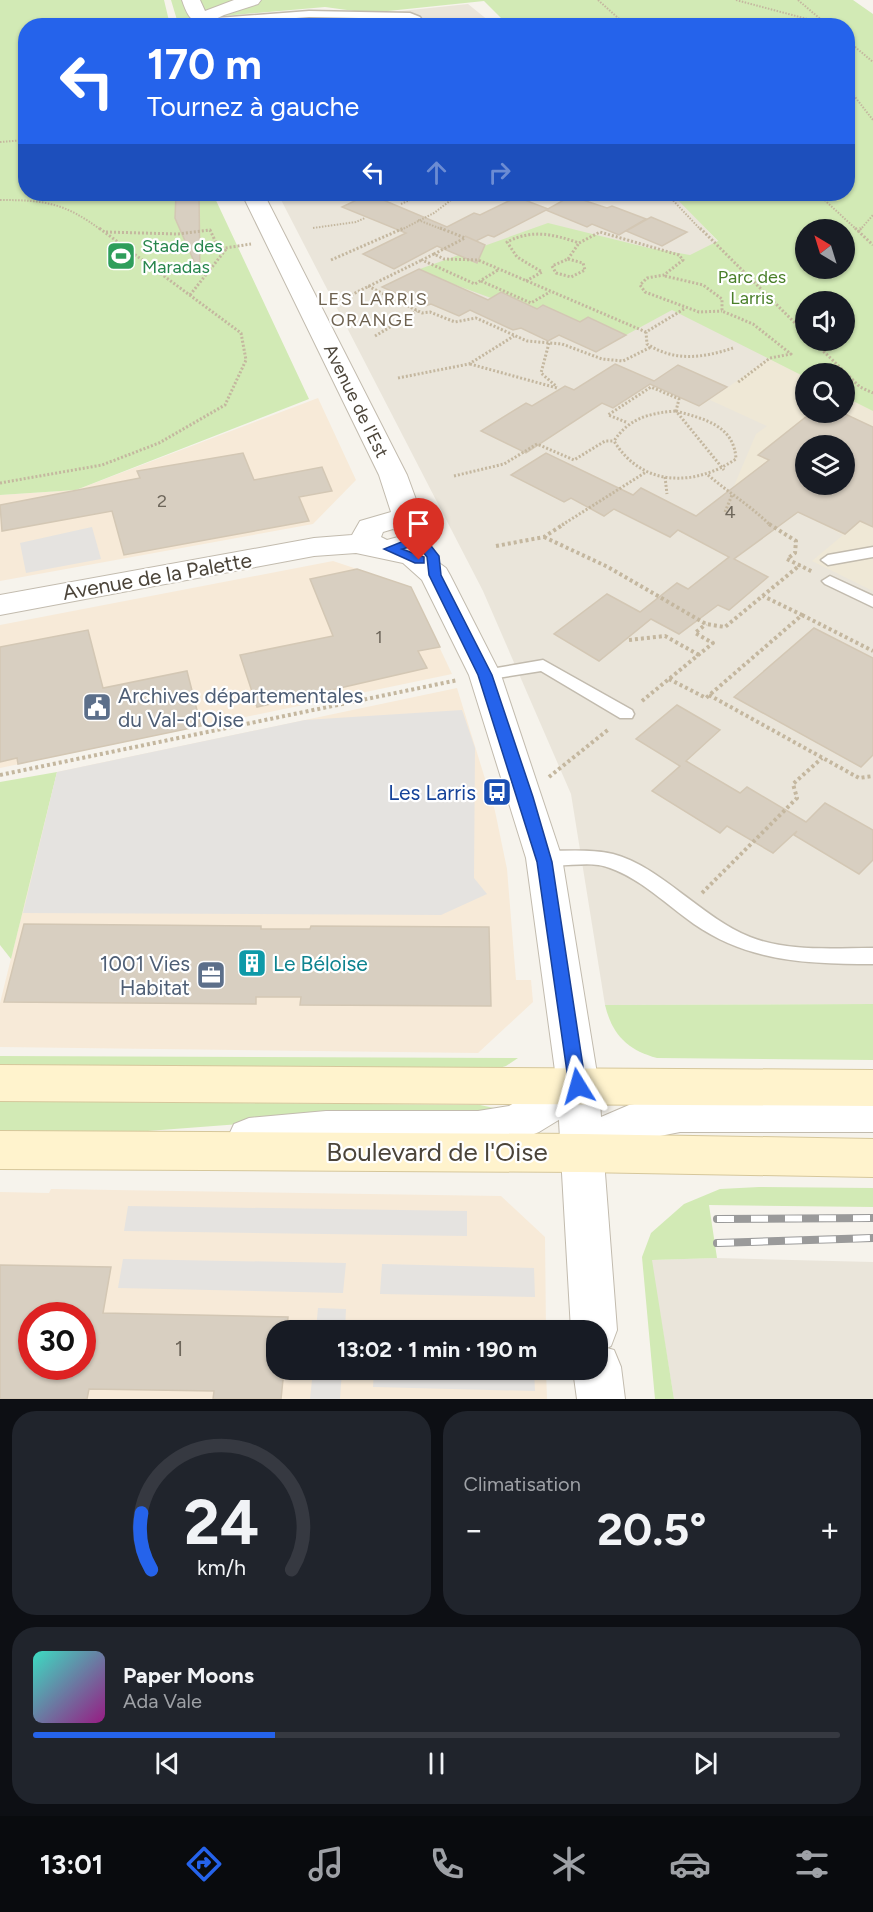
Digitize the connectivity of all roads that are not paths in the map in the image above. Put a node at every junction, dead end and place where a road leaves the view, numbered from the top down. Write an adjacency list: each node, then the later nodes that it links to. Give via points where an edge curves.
1 (191, 0): 3 (street)
2 (252, 0): 4 (street, via 218,11)
3 (200, 18)
4 (209, 18)
5 (256, 18): 6 (lane, via 309,14)
6 (417, 18)
7 (256, 201): 8 (street, Avenue de l'Est)
8 (394, 481): 9 (street, Avenue de l'Est); 10 (street, Avenue de l'Est)
9 (412, 529): 10 (street, Avenue de la Palette, via 393,520); 13 (street, Avenue de l'Est, via 433,556)
10 (376, 537): 13 (street, Avenue de l'Est, via 413,556); 16 (street, Avenue de la Palette, via 356,544 314,548)
11 (873, 552): 12 (lane)
12 (828, 560)
13 (435, 575): 17 (street, Avenue de l'Est)
14 (830, 581): 15 (lane)
15 (873, 602)
16 (0, 605)
17 (485, 675): 18 (lane, via 543,665); 19 (street, Avenue de l'Est)
18 (626, 714)
19 (544, 858): 20 (lane, via 613,861 728,936 773,952); 22 (street, Avenue de l'Est)
20 (873, 956)
21 (0, 1083): 22 (main road)
22 (578, 1086): 23 (main road); 26 (street, via 524,1119 478,1130 326,1130); 27 (street, Avenue de l'Est)
23 (873, 1088)
24 (873, 1114): 27 (street, via 680,1114 629,1124)
25 (0, 1150): 26 (main road, Boulevard de l'Oise)
26 (101, 1151): 27 (main road, Boulevard de l'Oise)
27 (581, 1153): 28 (main road, Boulevard de l'Oise); 29 (street, Avenue de l'Est)
28 (873, 1158)
29 (593, 1320)
30 (599, 1380): 31 (street)
31 (601, 1399)

